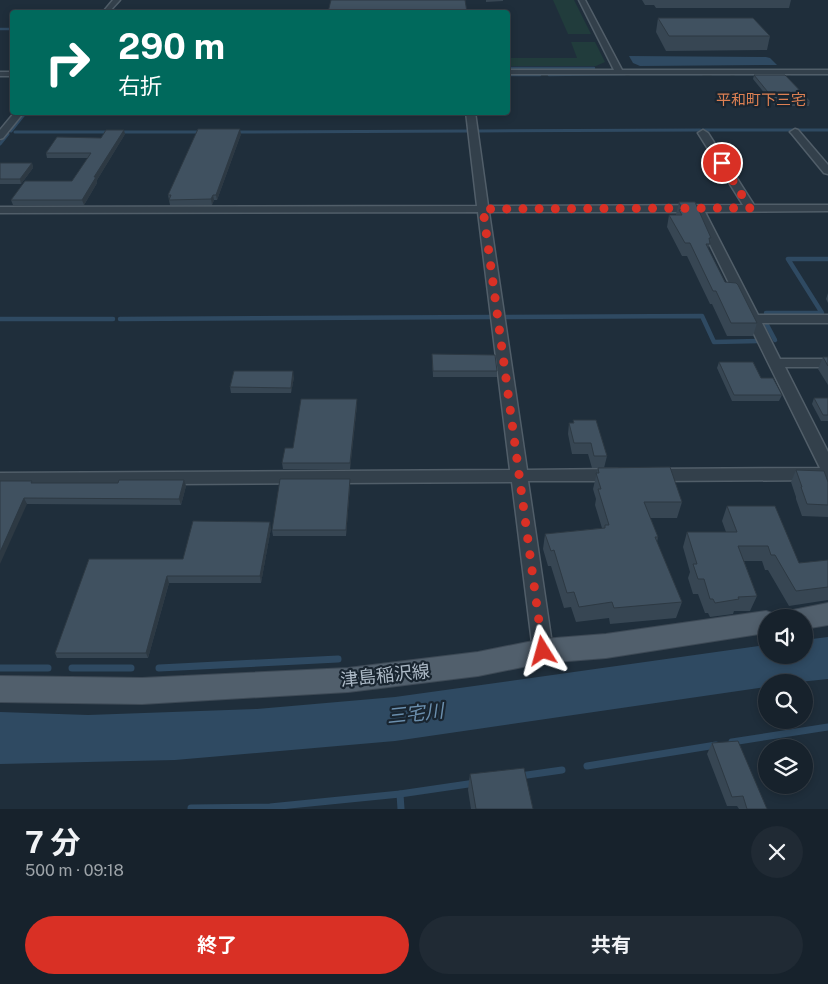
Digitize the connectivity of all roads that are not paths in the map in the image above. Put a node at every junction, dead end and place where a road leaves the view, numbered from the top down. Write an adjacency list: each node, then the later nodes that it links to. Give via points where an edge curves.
1 (117, 0): 3 (street)
2 (582, 0): 5 (street)
3 (108, 10)
4 (510, 72): 5 (street)
5 (619, 72): 6 (street)
6 (828, 72)
7 (18, 115): 11 (street)
8 (470, 115): 16 (street)
9 (795, 132): 12 (street)
10 (703, 133): 14 (street)
11 (0, 136)
12 (828, 171)
13 (698, 208): 14 (street); 16 (street); 18 (street)
14 (750, 208): 15 (street)
15 (828, 208)
16 (483, 209): 17 (street); 24 (street)
17 (0, 210)
18 (753, 319): 19 (street); 20 (street)
19 (828, 319)
20 (776, 363): 21 (street); 22 (street)
21 (828, 363)
22 (828, 468)
23 (828, 474): 24 (street)
24 (520, 476): 25 (street); 29 (street)
25 (0, 479)
26 (828, 614): 27 (main road)
27 (813, 616)
28 (758, 623): 29 (main road, 津島稲沢線, via 606,646)
29 (543, 651): 30 (main road, 津島稲沢線, via 478,664 348,680 142,691)
30 (0, 689)

